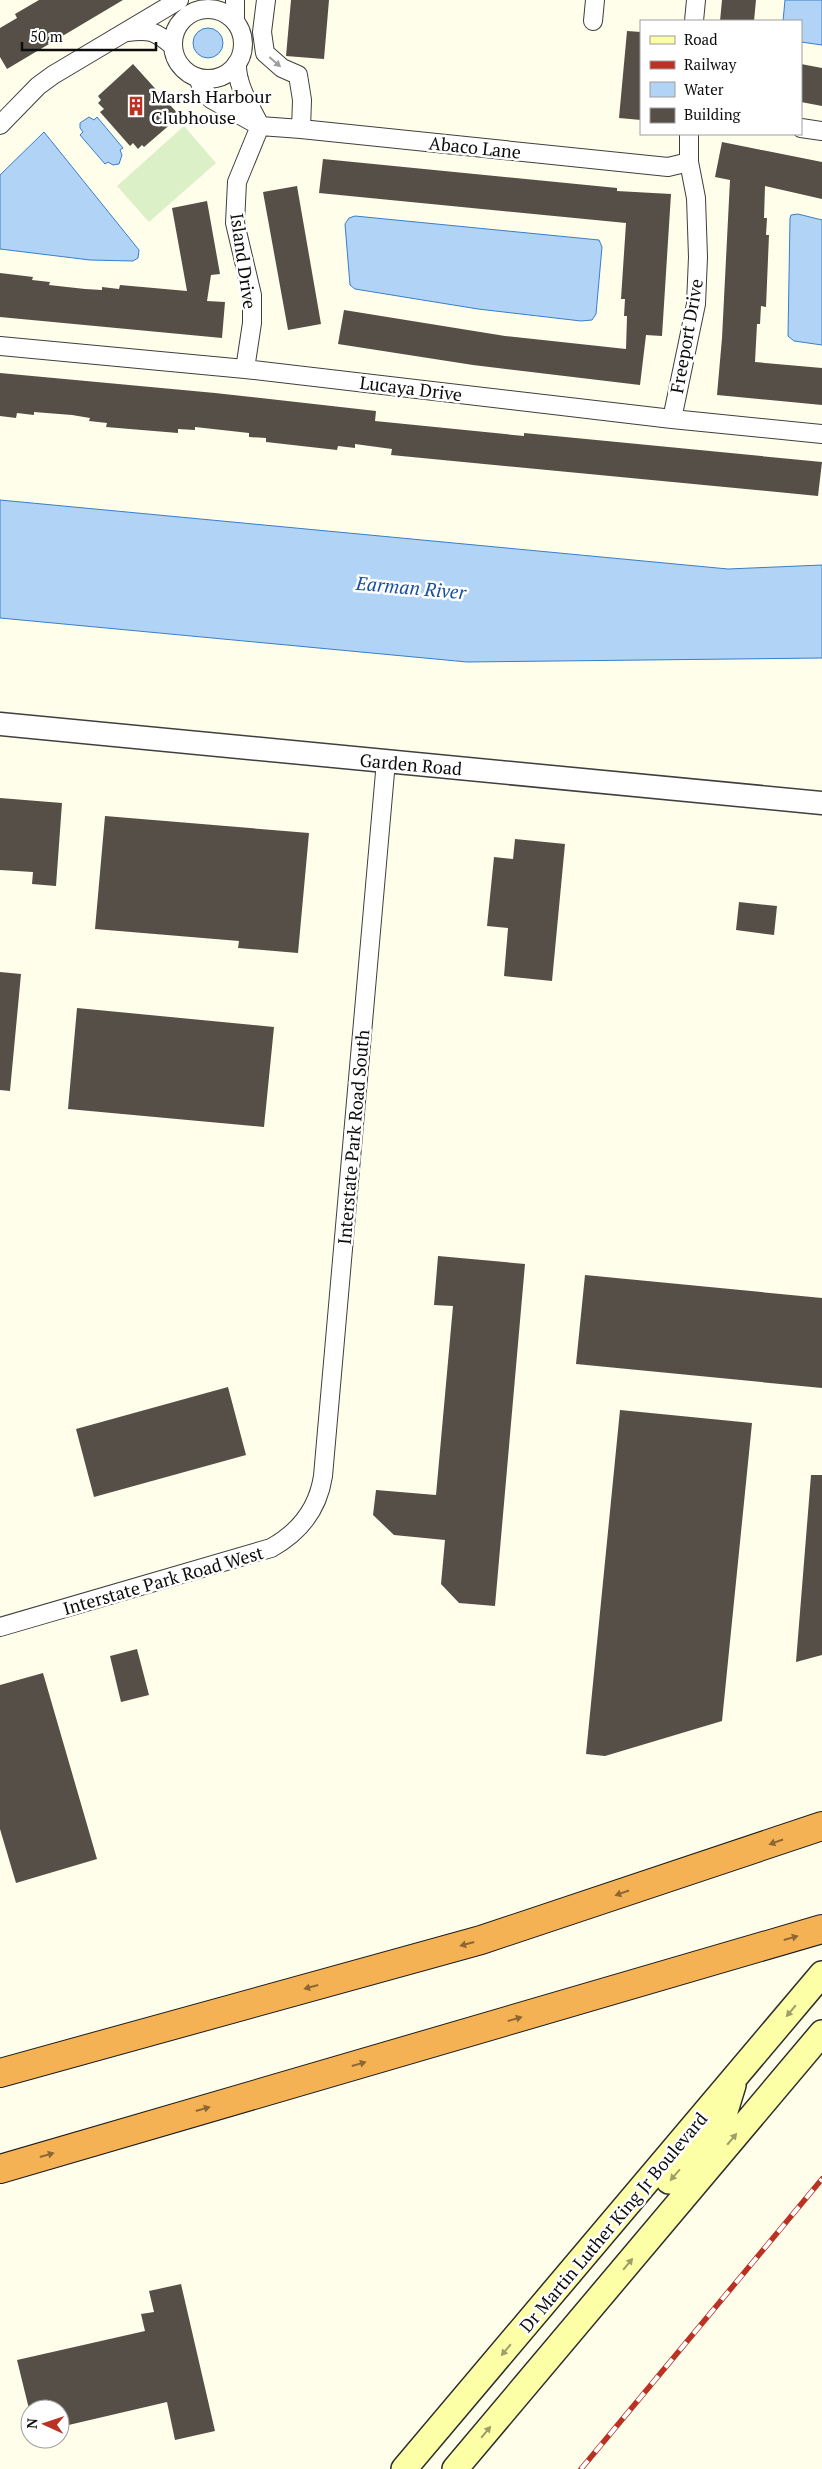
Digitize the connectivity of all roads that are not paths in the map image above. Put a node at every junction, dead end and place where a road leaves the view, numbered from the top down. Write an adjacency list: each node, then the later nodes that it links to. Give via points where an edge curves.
1 (235, 0): 7 (street)
2 (266, 0): 16 (street, one-way to 16, via 262,32 266,54 282,68 298,75 302,100)
3 (595, 0): 8 (street)
4 (696, 0): 6 (street)
5 (185, 9): 7 (street, via 215,9); 9 (street, via 142,22); 10 (street)
6 (694, 20)
7 (234, 21): 11 (street, via 243,41)
8 (593, 21)
9 (122, 33): 10 (street, via 146,30 159,34); 13 (street, via 38,86)
10 (173, 46): 12 (street, via 180,66)
11 (237, 63): 12 (street, via 220,77); 14 (street, via 242,89)
12 (198, 78): 14 (street, Abaco Lane, via 211,99)
13 (0, 125)
14 (260, 126): 16 (street, Abaco Lane); 21 (street, Island Drive, via 237,182 235,224 252,295 252,323)
15 (802, 128): 17 (street)
16 (301, 129): 19 (street, Abaco Lane, via 668,167)
17 (822, 131)
18 (690, 135): 19 (street, Freeport Drive)
19 (689, 162): 22 (street, Freeport Drive, via 696,198 696,304)
20 (0, 346): 21 (street, Lucaya Drive)
21 (245, 369): 22 (street, Lucaya Drive)
22 (672, 419): 23 (street, Lucaya Drive)
23 (822, 434)
24 (0, 724): 25 (street, Garden Road)
25 (386, 761): 26 (street, Garden Road); 27 (street, Interstate Park Road South, via 323,1476)
26 (822, 803)
27 (312, 1511): 28 (street, Interstate Park Road West, via 295,1533 271,1548)
28 (0, 1627)
29 (822, 1826): 33 (highway, one-way to 33, via 482,1940)
30 (822, 1929): 35 (highway, one-way to 30)
31 (822, 1974): 34 (main road, Dr Martin Luther King Jr Boulevard, one-way to 34)
32 (822, 2033): 36 (main road, one-way to 32)
33 (0, 2074)
34 (736, 2076): 36 (main road, one-way to 36, via 722,2121 595,2267); 37 (main road, Dr Martin Luther King Jr Boulevard, one-way to 37)
35 (0, 2168)
36 (596, 2301): 38 (main road, one-way to 36)
37 (404, 2469)
38 (455, 2469)

